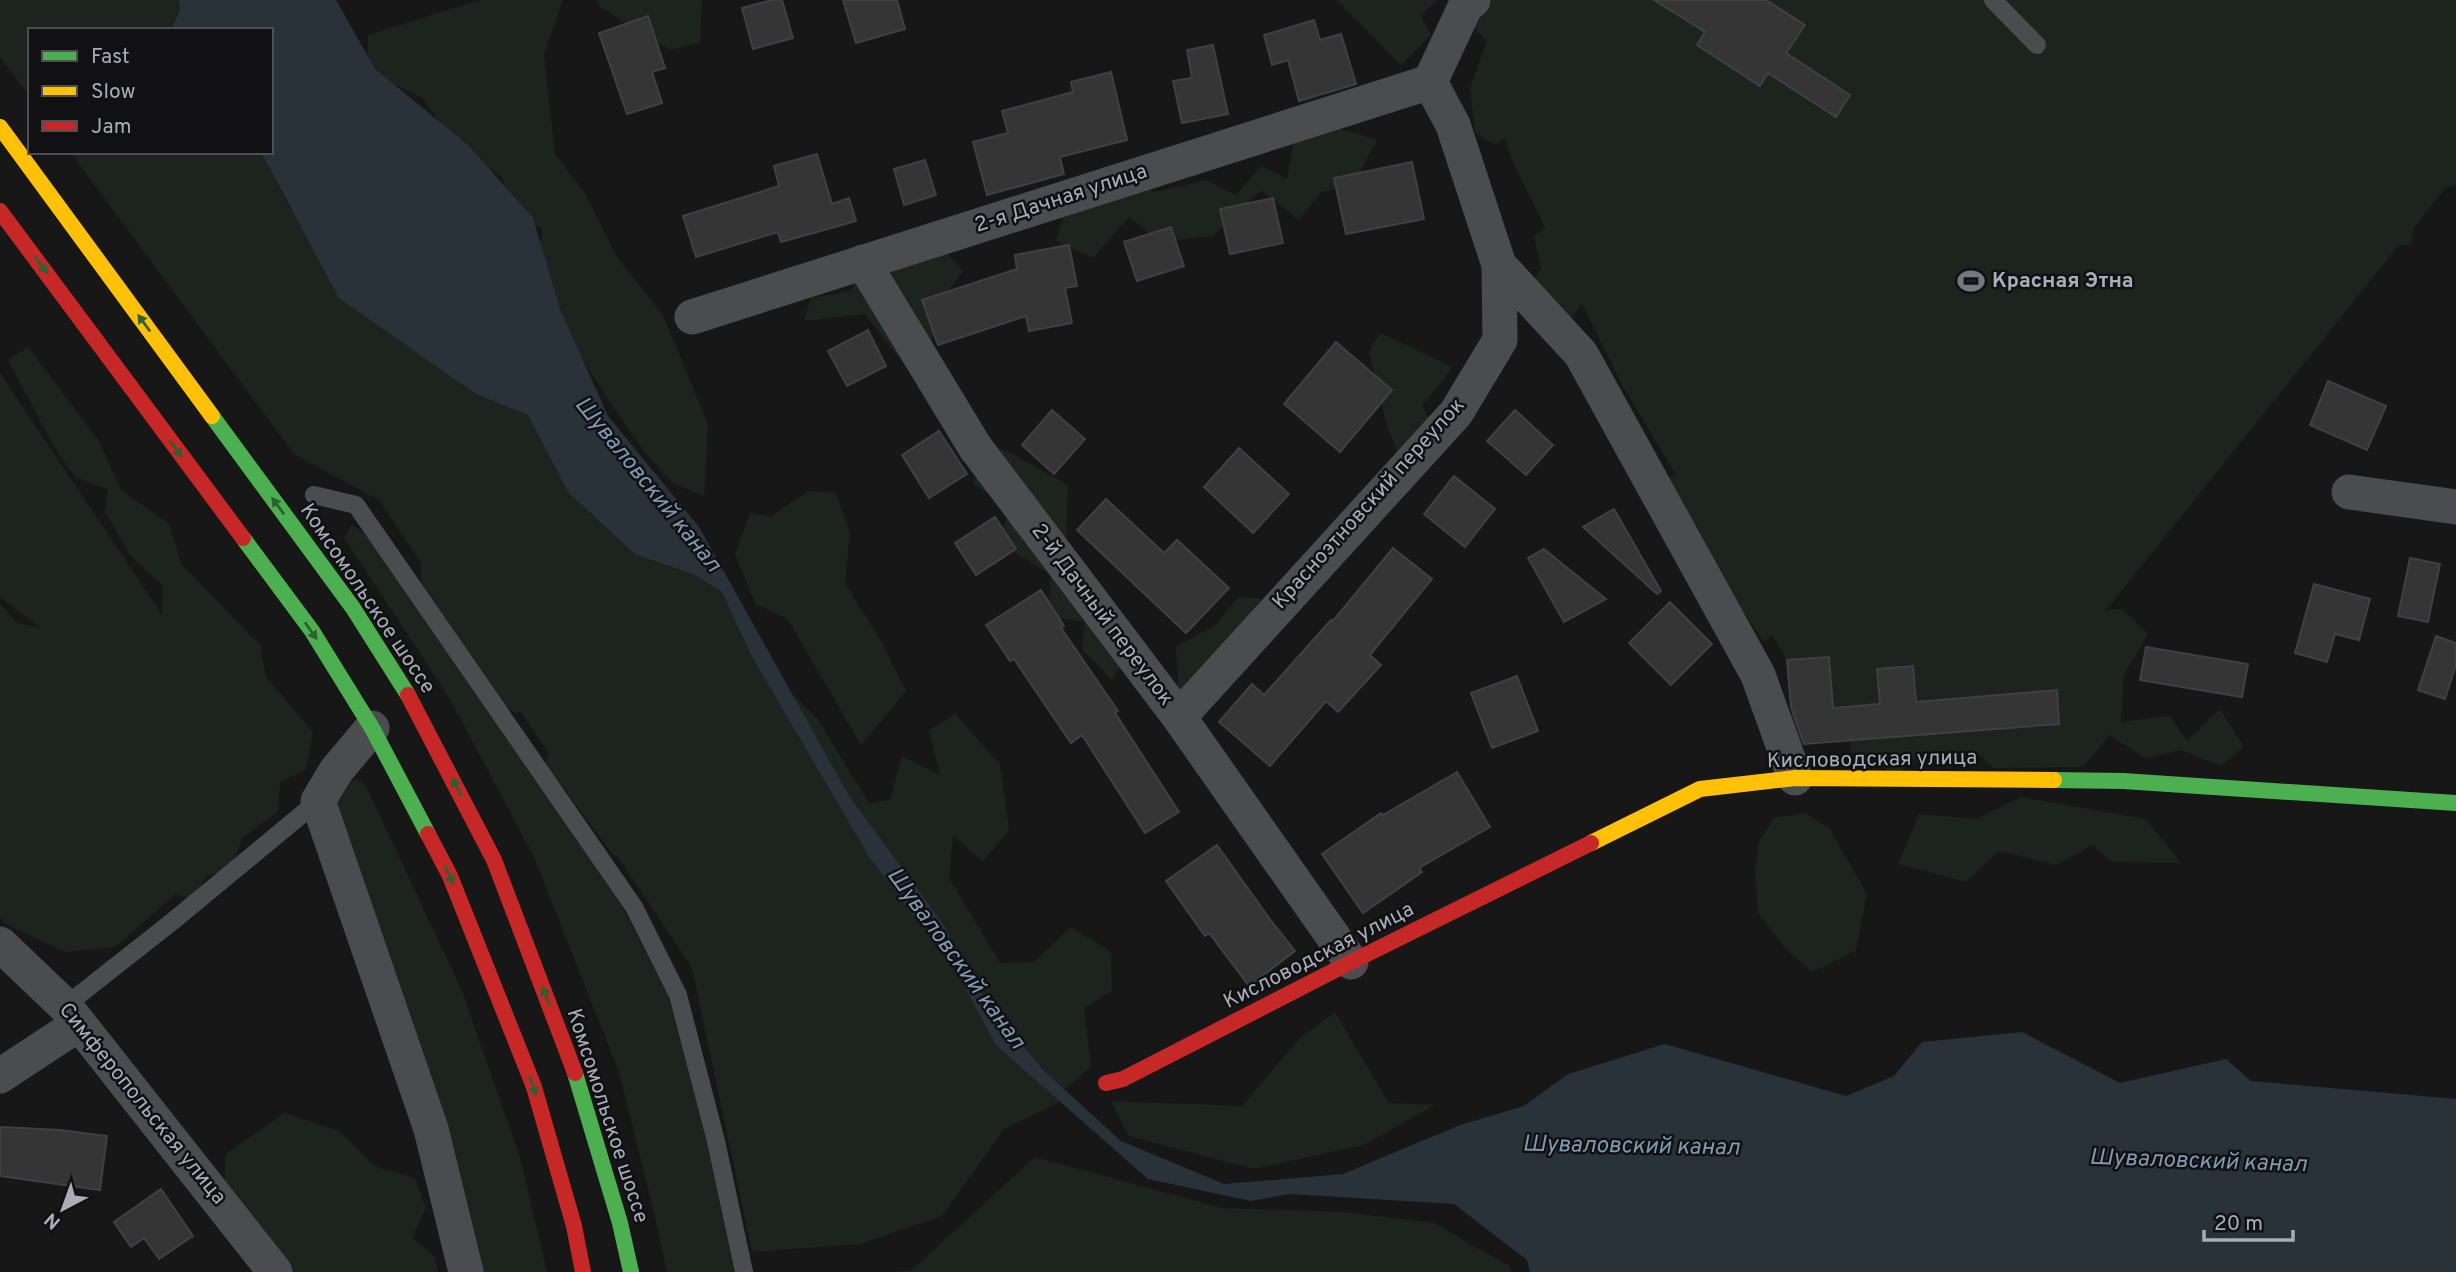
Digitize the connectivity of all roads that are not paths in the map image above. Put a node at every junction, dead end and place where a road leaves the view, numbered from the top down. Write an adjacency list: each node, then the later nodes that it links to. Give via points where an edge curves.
1 (1473, 0): 4 (street, via 1465,7)
2 (1993, 0): 3 (lane)
3 (2037, 45)
4 (1430, 82): 7 (street, 2-я Дачная улица); 8 (street, via 1453,125)
5 (0, 127): 26 (main road, Комсомольское шоссе, one-way to 5, via 577,1079 494,860 414,704 353,608)
6 (0, 211): 14 (main road, one-way to 14, via 312,631)
7 (863, 262): 9 (street, 2-я Дачная улица); 13 (street, 2-й Дачный переулок, via 975,447)
8 (1499, 265): 13 (street, Красноэтновский переулок, via 1500,340 1456,413); 15 (street, via 1581,354 1758,675)
9 (692, 317)
10 (2349, 492): 12 (street)
11 (314, 495): 27 (lane, via 356,505 634,907 678,995)
12 (2456, 507)
13 (1179, 717): 19 (street, 2-й Дачный переулок)
14 (372, 728): 16 (street); 25 (main road, one-way to 25, via 450,876 534,1087)
15 (1795, 778): 17 (main road, Кисловодская улица, via 2123,781); 19 (main road, Кисловодская улица, via 1700,789)
16 (318, 801): 20 (lane, via 173,921); 24 (street, via 431,1129)
17 (2456, 803)
18 (0, 944): 20 (street, Симферопольская улица)
19 (1351, 962): 22 (main road, Кисловодская улица, via 1123,1079)
20 (72, 1015): 21 (street); 23 (street, Симферопольская улица)
21 (0, 1076)
22 (1106, 1083)
23 (275, 1272)
24 (467, 1272)
25 (583, 1272)
26 (631, 1272)
27 (744, 1272)

